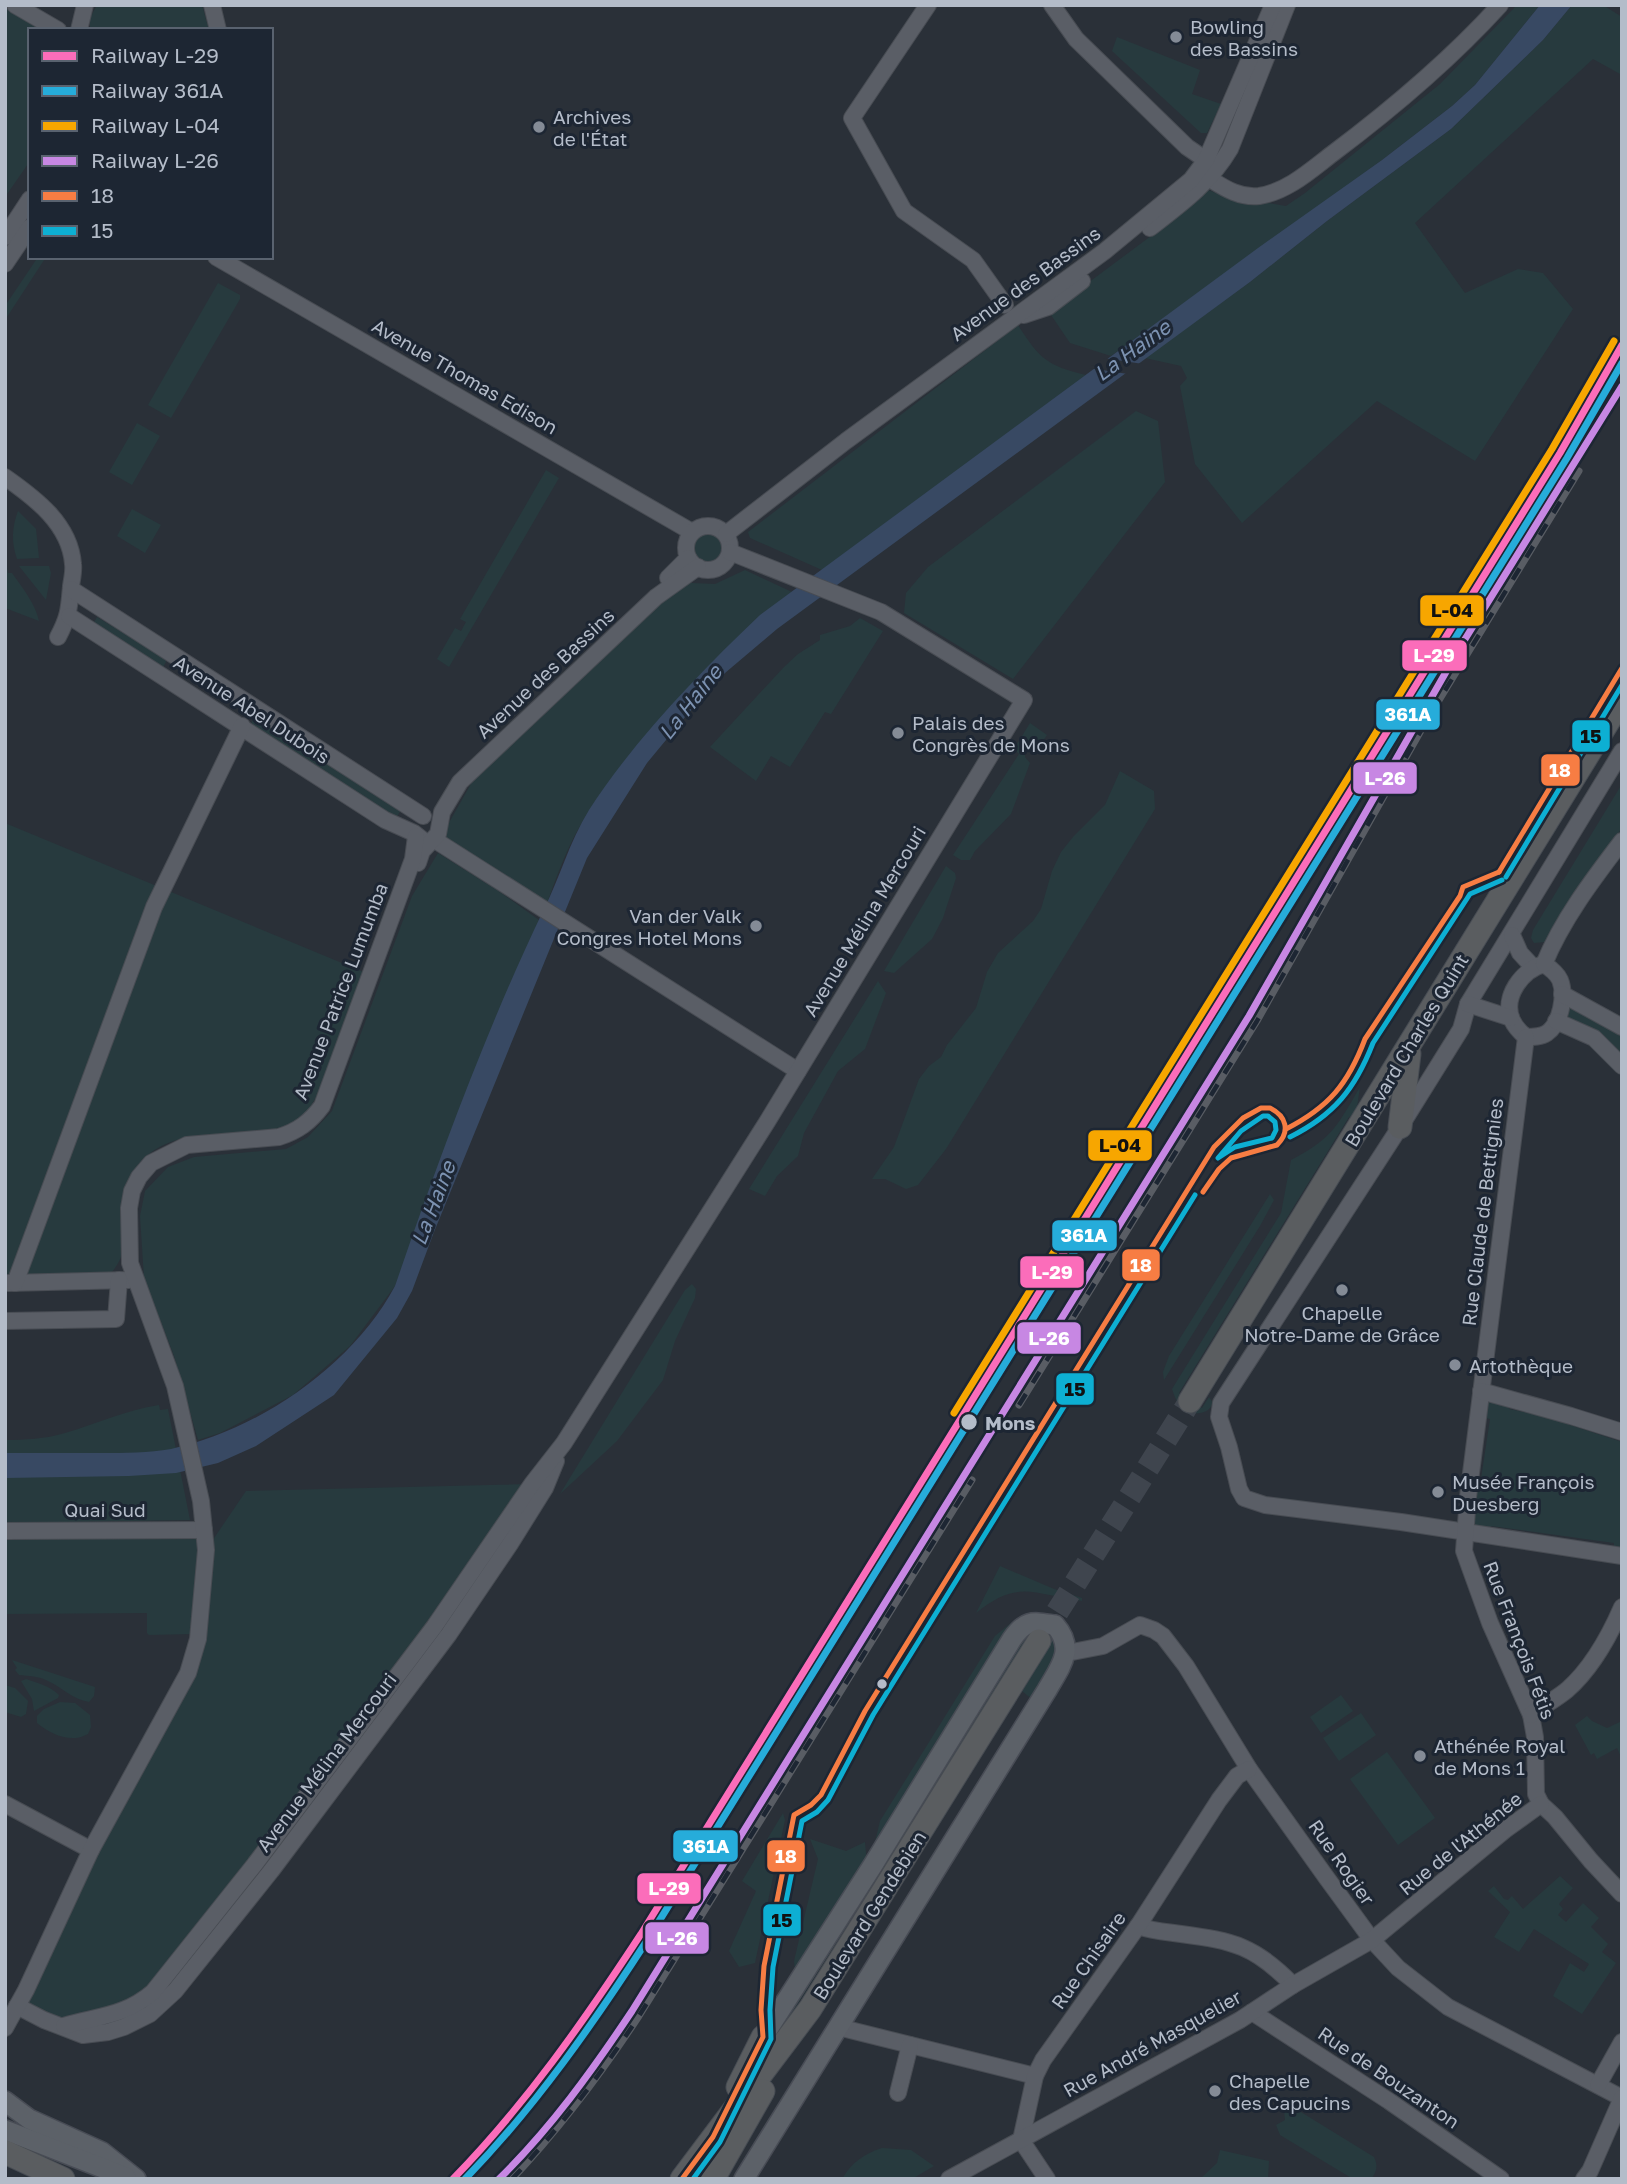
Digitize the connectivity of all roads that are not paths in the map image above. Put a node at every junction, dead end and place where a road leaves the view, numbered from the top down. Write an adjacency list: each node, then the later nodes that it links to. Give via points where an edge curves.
1 (15, 5): 9 (street)
2 (85, 5): 10 (street)
3 (928, 5): 19 (street, via 852,118 904,211 973,260)
4 (1052, 5): 12 (street, via 1076,39)
5 (1273, 5): 12 (street, Avenue des Bassins)
6 (1287, 5): 13 (street, via 1230,149)
7 (1500, 5): 13 (street, via 1399,101 1286,187 1258,196 1242,195)
8 (213, 6): 11 (street)
9 (55, 28)
10 (79, 28)
11 (218, 28)
12 (1206, 160): 19 (street, Avenue des Bassins, via 1191,180 1105,251)
13 (1210, 179): 19 (street, via 1048,307)
14 (28, 202): 16 (street)
15 (28, 230): 18 (street)
16 (5, 237)
17 (219, 259): 21 (street, Avenue Thomas Edison)
18 (5, 264)
19 (1010, 312): 22 (street, Avenue des Bassins)
20 (5, 477): 25 (street, via 52,516 66,538 73,564)
21 (692, 532): 22 (street, via 709,525); 24 (street, via 686,544)
22 (726, 534): 23 (street)
23 (730, 552): 24 (street, Avenue des Bassins, via 718,568 704,570); 43 (street, Avenue Mélina Mercouri, via 881,612 1024,700)
24 (693, 562): 31 (street, Avenue des Bassins, via 534,700 456,778)
25 (71, 589): 26 (street); 31 (street, Avenue Abel Dubois)
26 (69, 616): 27 (street); 29 (street, Avenue Abel Dubois)
27 (58, 637)
28 (1622, 699): 41 (highway, Boulevard Charles Quint)
29 (242, 726): 31 (street, Avenue Abel Dubois, via 386,820); 47 (street, via 154,907)
30 (1622, 751): 33 (street, Boulevard Charles Quint)
31 (425, 827): 43 (street, via 522,895); 46 (street, Avenue Patrice Lumumba, via 422,851 327,1109 311,1128 288,1141 189,1150 165,1162 137,1194)
32 (1622, 841): 34 (street)
33 (1512, 935): 34 (street, via 1520,953); 36 (street, Boulevard Charles Quint)
34 (1538, 966): 35 (street, via 1552,970); 37 (street, via 1522,977 1510,996)
35 (1562, 994): 38 (street); 39 (street)
36 (1468, 1004): 37 (street); 44 (street, Boulevard Charles Quint, via 1461,1029)
37 (1511, 1018): 40 (street)
38 (1556, 1021): 40 (street, via 1548,1032); 42 (street, via 1594,1038)
39 (1621, 1027): 42 (street)
40 (1525, 1037): 49 (street, Rue Claude de Bettignies)
41 (1410, 1044): 44 (highway); 50 (highway, Boulevard Charles Quint)
42 (1617, 1060)
43 (798, 1071): 68 (street, Avenue Mélina Mercouri, via 564,1443 435,1627 153,1992 118,2014 64,2026)
44 (1400, 1127): 54 (street, Boulevard Charles Quint, via 1221,1403 1219,1417 1244,1498 1265,1505)
45 (119, 1280): 46 (street); 47 (street); 48 (street, via 116,1319)
46 (137, 1280): 52 (street, Avenue Patrice Lumumba, via 167,1361)
47 (10, 1283)
48 (5, 1321)
49 (1481, 1391): 51 (street); 54 (street, Rue Claude de Bettignies)
50 (1191, 1401)
51 (1622, 1432)
52 (204, 1530): 53 (street, Quai Sud); 63 (street, Avenue Patrice Lumumba, via 202,1605 188,1673)
53 (5, 1531)
54 (1466, 1532): 55 (street); 59 (street, Rue François Fétis, via 1464,1551 1470,1571)
55 (1622, 1556)
56 (1622, 1607): 59 (street, via 1586,1670 1570,1688)
57 (1040, 1641): 69 (highway, Boulevard Gendebien)
58 (1066, 1653): 60 (street, Rue Rogier, via 1103,1646 1140,1625 1154,1630 1186,1666); 71 (main road); 73 (main road, via 1063,1634 1055,1625 1032,1622 1021,1626)
59 (1531, 1715): 62 (street, Rue François Fétis, via 1536,1794)
60 (1249, 1769): 65 (street, Rue Chisaire, via 1237,1776 1210,1812); 66 (street, Rue Rogier)
61 (5, 1804): 63 (street)
62 (1541, 1804): 64 (street); 66 (street, Rue de l'Athénée)
63 (92, 1850): 68 (street, Avenue Patrice Lumumba)
64 (1622, 1894)
65 (1138, 1926): 67 (street, via 1245,1947); 76 (street, Rue Chisaire)
66 (1372, 1940): 67 (street, Rue André Masquelier); 77 (street, Rue Rogier, via 1398,1968 1448,2007)
67 (1293, 1985): 70 (street, Rue André Masquelier)
68 (17, 2006): 72 (street, Avenue Patrice Lumumba)
69 (810, 2009): 83 (highway, Boulevard Gendebien); 89 (highway)
70 (1252, 2012): 84 (street, Rue André Masquelier); 93 (street, Rue de Bouzanton)
71 (838, 2026): 75 (street); 90 (main road)
72 (5, 2028)
73 (763, 2037): 83 (highway)
74 (1622, 2042): 77 (street)
75 (910, 2045): 76 (street); 78 (street)
76 (1035, 2076): 84 (street, Rue Chisaire)
77 (1598, 2085): 79 (street, Rue Rogier)
78 (898, 2093)
79 (1622, 2098): 94 (street)
80 (5, 2101): 87 (main road, via 29,2119 103,2152)
81 (5, 2121): 87 (main road)
82 (5, 2130): 87 (main road)
83 (713, 2137): 88 (highway, Boulevard Gendebien)
84 (1021, 2140): 91 (street, Rue André Masquelier); 92 (street)
85 (5, 2152): 86 (highway)
86 (63, 2179)
87 (135, 2179)
88 (682, 2179)
89 (713, 2179)
90 (744, 2179)
91 (950, 2179)
92 (1047, 2179)
93 (1501, 2179)
94 (1584, 2179)

